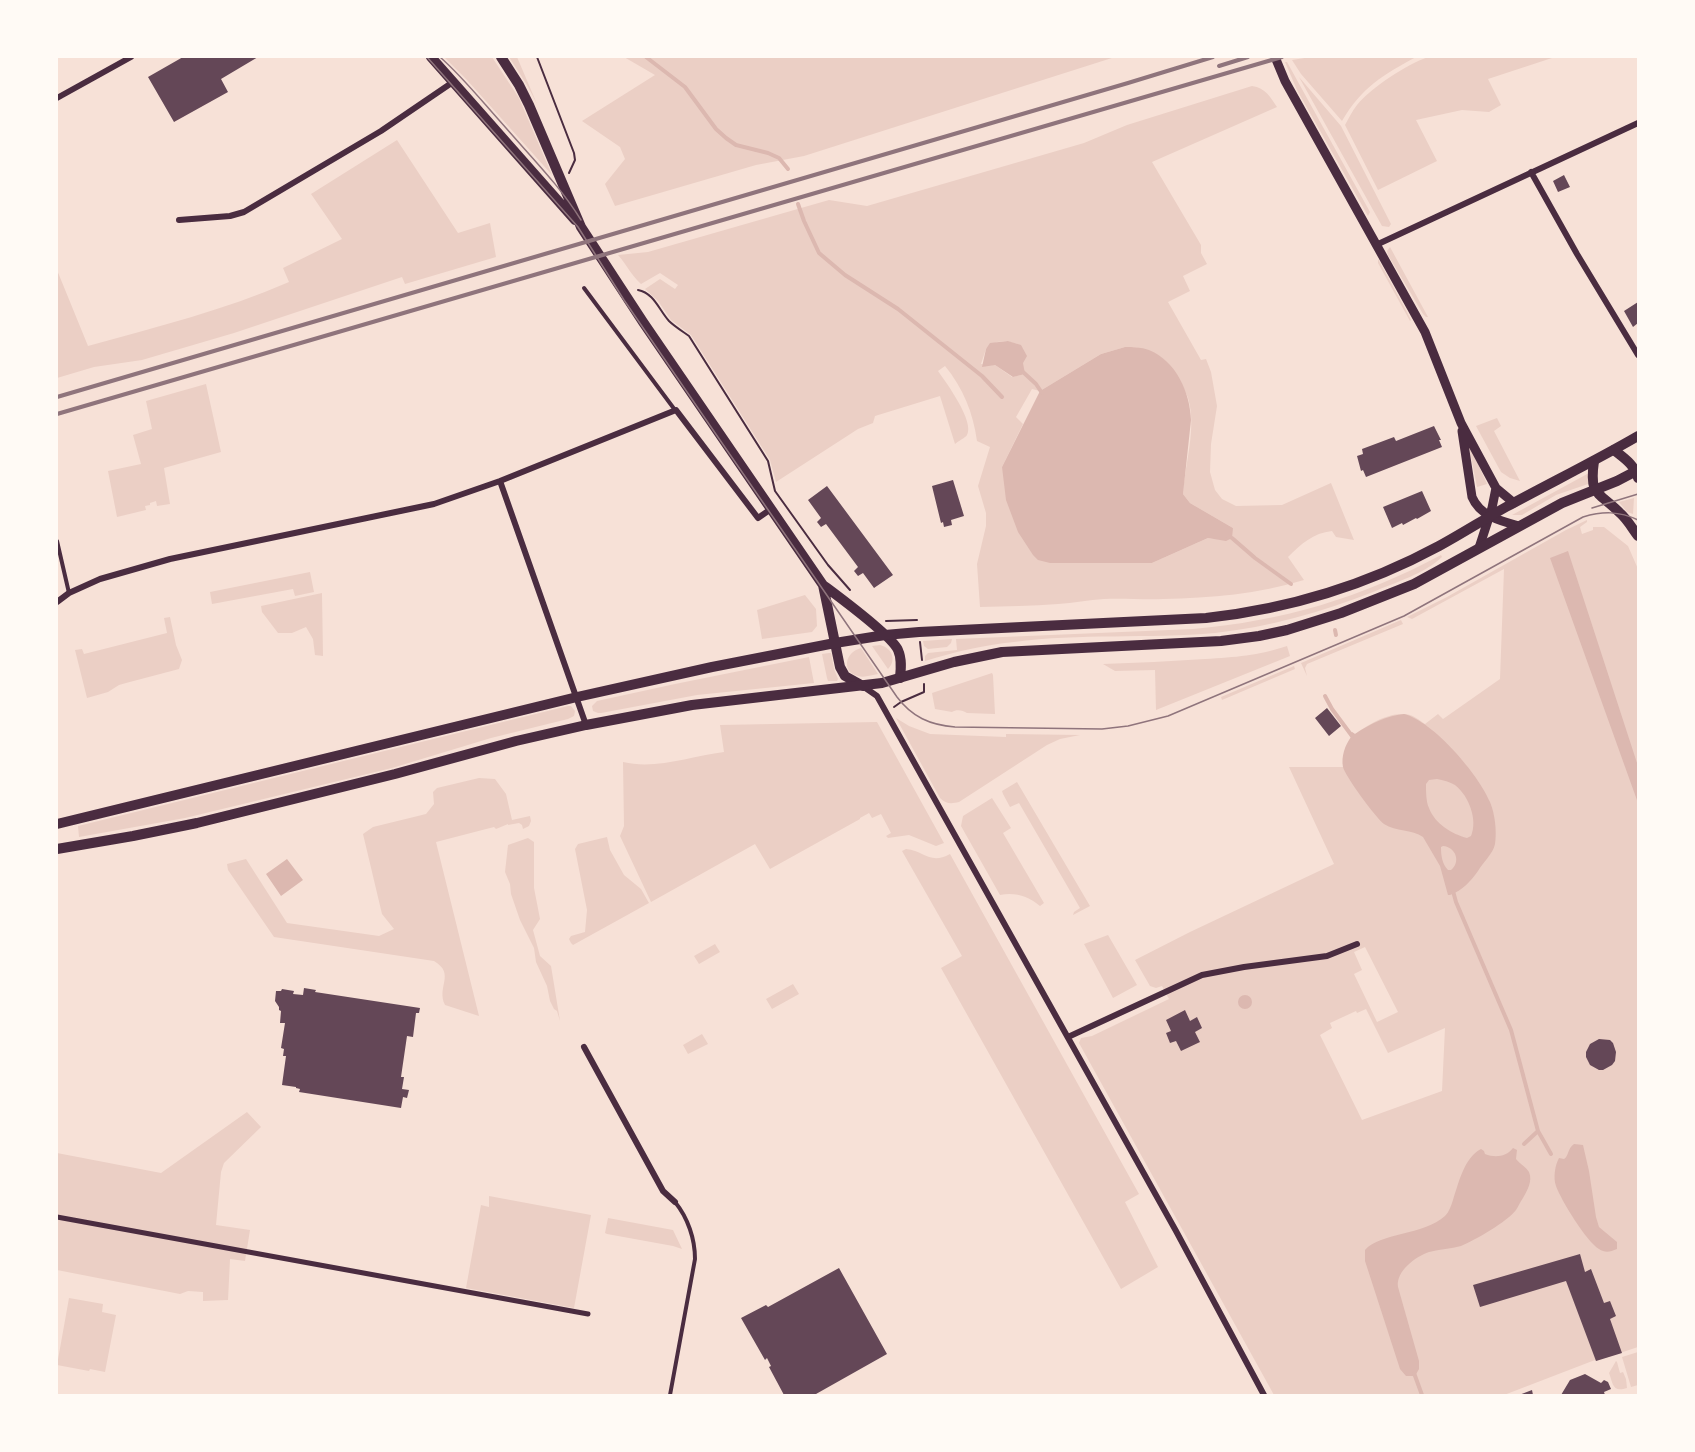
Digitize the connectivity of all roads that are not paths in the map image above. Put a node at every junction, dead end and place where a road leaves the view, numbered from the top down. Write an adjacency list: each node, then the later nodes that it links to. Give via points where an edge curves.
1 (130, 57): 6 (street)
2 (431, 57): 5 (main road)
3 (501, 57): 10 (main road, via 529,105)
4 (1275, 57): 11 (street)
5 (453, 82): 9 (street, via 381,131 244,212); 10 (main road)
6 (57, 98)
7 (1638, 123): 8 (street)
8 (1531, 172): 11 (street); 13 (street)
9 (179, 220)
10 (581, 227): 24 (main road)
11 (1376, 244): 15 (street, via 1425,332)
12 (584, 288): 14 (lane)
13 (1638, 355)
14 (676, 411): 20 (street); 24 (street, via 758,518)
15 (1461, 423): 21 (street); 25 (street, via 1472,497)
16 (1638, 436): 17 (main road)
17 (1614, 450): 18 (main road); 19 (main road)
18 (1594, 461): 22 (main road); 23 (main road)
19 (1637, 473): 22 (main road)
20 (500, 481): 31 (street, via 434,504 170,559 100,579); 37 (street)
21 (1496, 488): 23 (street); 25 (street)
22 (1595, 490): 26 (main road); 27 (main road, via 1621,513)
23 (1514, 503): 25 (main road)
24 (771, 509): 30 (main road)
25 (1490, 516): 26 (street); 29 (street); 33 (main road, via 1388,570 1346,588 1278,608 1206,618)
26 (1519, 526): 29 (main road)
27 (1638, 536)
28 (57, 541): 31 (lane)
29 (1479, 549): 35 (main road, via 1393,593 1275,633 1203,642 1002,652)
30 (823, 585): 33 (main road); 34 (main road)
31 (69, 593): 32 (street)
32 (57, 602)
33 (885, 635): 34 (main road); 35 (main road, via 900,652)
34 (836, 643): 36 (main road, via 845,676); 37 (main road)
35 (900, 678): 36 (main road)
36 (863, 686): 38 (main road, via 692,705); 42 (street, via 877,696)
37 (577, 697): 38 (street); 39 (main road)
38 (586, 725): 40 (main road, via 197,823)
39 (57, 824)
40 (57, 849)
41 (1357, 944): 42 (street, via 1327,956 1202,975)
42 (1068, 1037): 48 (street)
43 (584, 1047): 44 (street, via 663,1191)
44 (675, 1203): 47 (lane, via 692,1236 695,1259)
45 (57, 1217): 46 (street)
46 (588, 1314)
47 (670, 1395)
48 (1264, 1395)

